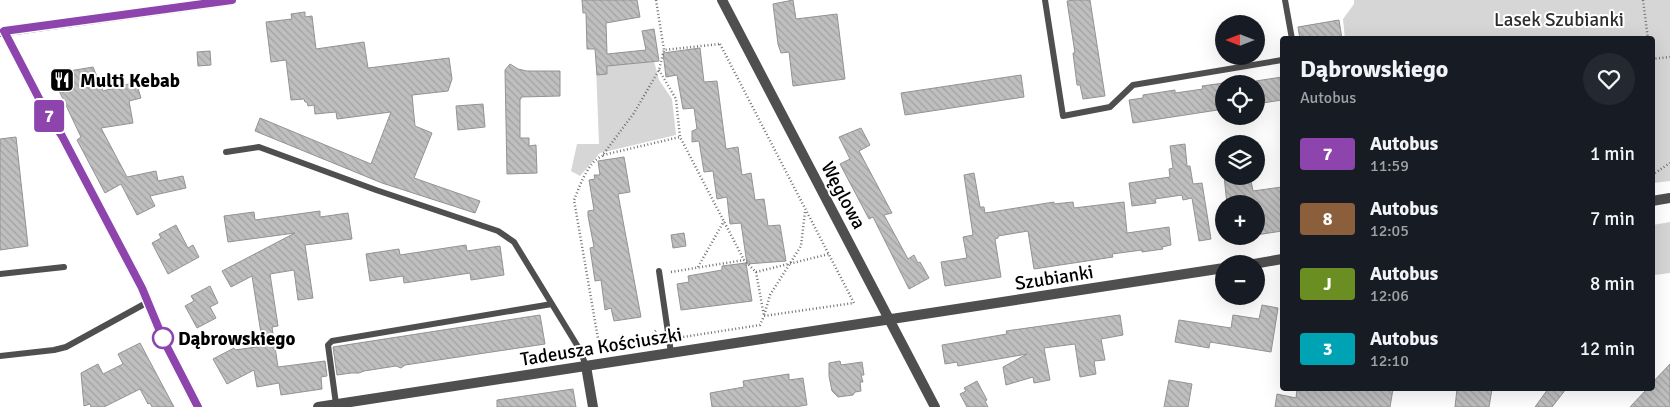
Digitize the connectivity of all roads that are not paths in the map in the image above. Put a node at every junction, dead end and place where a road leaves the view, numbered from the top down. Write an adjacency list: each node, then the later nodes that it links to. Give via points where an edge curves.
1 (232, 0): 5 (street)
2 (722, 0): 20 (street, Węglowa)
3 (1045, 0): 8 (lane, via 1063,116 1110,108 1133,85)
4 (1285, 0): 7 (lane)
5 (167, 5): 6 (street)
6 (2, 32): 18 (street, via 62,136)
7 (1291, 36)
8 (1280, 60)
9 (226, 152): 19 (lane, via 259,147 498,231 514,242)
10 (1670, 198): 11 (street)
11 (1655, 200)
12 (1280, 259): 13 (street)
13 (1265, 262)
14 (64, 267): 17 (lane)
15 (1215, 269): 20 (street, Szubianki)
16 (659, 271): 21 (lane)
17 (0, 274)
18 (148, 302): 22 (lane, via 66,347); 25 (street)
19 (552, 304): 23 (lane); 24 (lane, via 332,341 328,345)
20 (889, 319): 21 (street, Tadeusza Kościuszki); 28 (street, Węglowa)
21 (671, 353): 23 (street, Tadeusza Kościuszki)
22 (0, 356)
23 (586, 366): 24 (street, Tadeusza Kościuszki); 27 (street)
24 (336, 404): 26 (street, Tadeusza Kościuszki)
25 (198, 407)
26 (318, 407)
27 (593, 407)
28 (935, 407)

